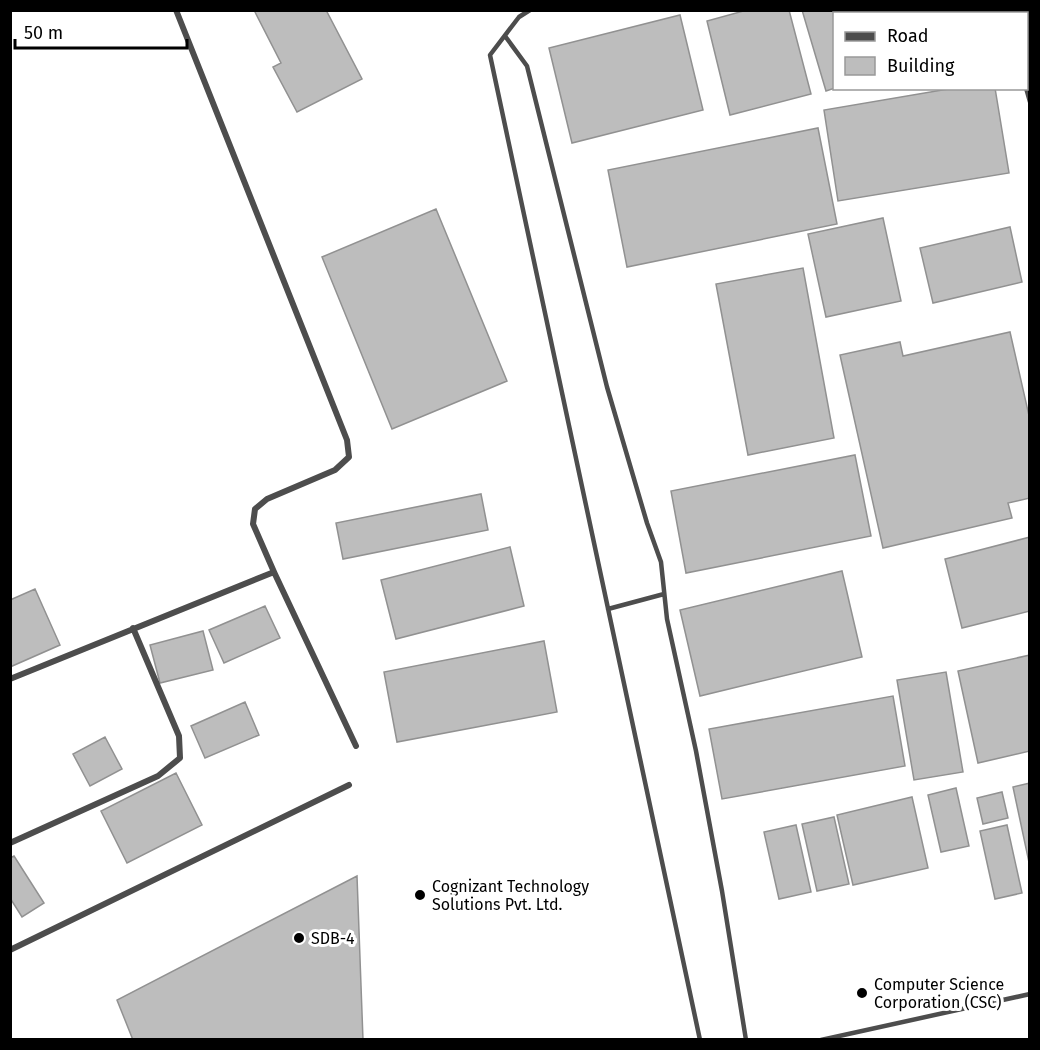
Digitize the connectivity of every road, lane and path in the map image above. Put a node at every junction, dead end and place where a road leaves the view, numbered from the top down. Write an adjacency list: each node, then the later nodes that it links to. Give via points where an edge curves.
1 (177, 10): 4 (street, via 347,440 349,457 335,470 267,499 255,509 253,524)
2 (530, 10): 3 (lane, via 519,16)
3 (505, 36): 5 (lane, via 526,66 607,387 661,562); 6 (lane, via 490,56)
4 (273, 572): 7 (street); 9 (street)
5 (664, 594): 6 (lane); 15 (lane, via 722,891)
6 (608, 609): 14 (lane)
7 (134, 628): 8 (street); 11 (street, via 179,736 180,758 158,776)
8 (10, 679)
9 (356, 746)
10 (348, 785): 12 (street)
11 (10, 843)
12 (10, 950)
13 (1029, 994): 16 (lane)
14 (700, 1040)
15 (746, 1040)
16 (821, 1040)

